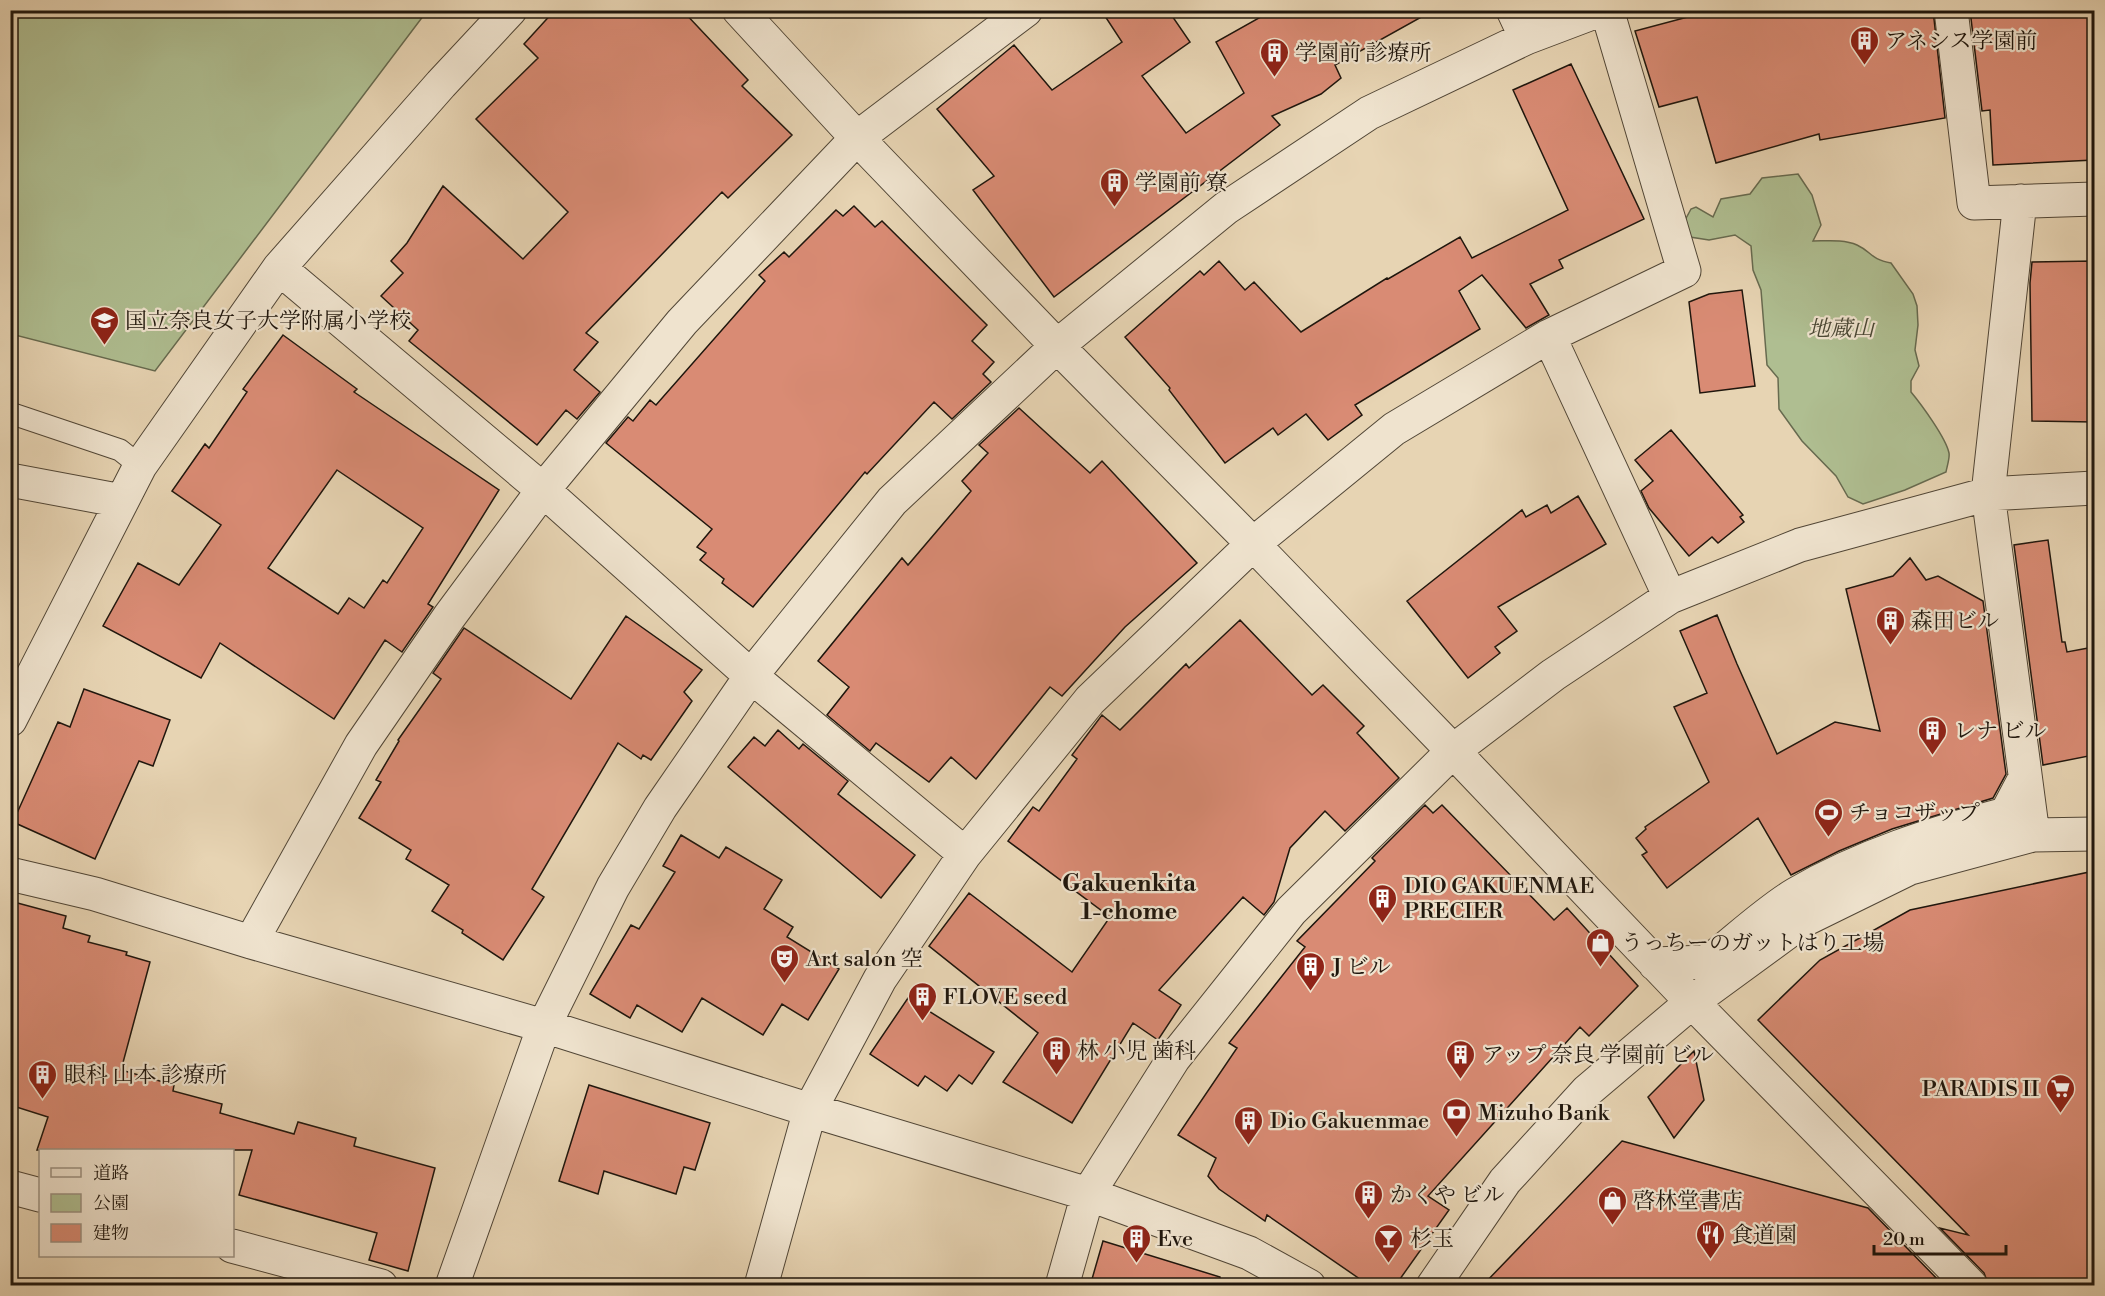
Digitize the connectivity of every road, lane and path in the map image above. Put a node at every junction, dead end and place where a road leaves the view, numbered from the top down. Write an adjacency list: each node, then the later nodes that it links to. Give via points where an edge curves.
1 (510, 10): 11 (street)
2 (739, 10): 8 (street)
3 (1026, 10): 8 (street)
4 (1600, 10): 7 (street)
5 (1607, 10): 12 (street, via 1684,271)
6 (1951, 10): 10 (street, via 1974,203)
7 (1520, 24): 13 (street, via 1369,113 1226,208)
8 (857, 138): 13 (street); 18 (street, via 682,322)
9 (2094, 199): 10 (street)
10 (2020, 201): 19 (street)
11 (279, 268): 15 (street); 18 (street)
12 (1549, 336): 21 (street, via 1394,429); 22 (street)
13 (1057, 346): 21 (street); 23 (street, via 892,501)
14 (10, 413): 15 (lane, via 120,450)
15 (140, 466): 20 (street)
16 (10, 480): 20 (street)
17 (2094, 488): 19 (street)
18 (543, 490): 23 (street); 31 (street, via 361,745)
19 (1988, 494): 22 (street, via 1800,545); 26 (street)
20 (122, 501): 24 (street)
21 (1253, 544): 25 (street); 29 (street, via 1090,700)
22 (1670, 597): 25 (street, via 1553,675)
23 (751, 676): 29 (street); 34 (street, via 660,808 613,887)
24 (10, 720)
25 (1453, 751): 32 (street); 37 (street, via 1291,911 1174,1058)
26 (2025, 778): 28 (street); 32 (street, via 2006,814 1862,860 1795,895 1704,962)
27 (2094, 834): 28 (street)
28 (2033, 835): 33 (street, via 1910,868 1889,878 1804,920)
29 (965, 854): 35 (street, via 880,979)
30 (10, 874): 31 (street, via 95,894)
31 (251, 942): 34 (street)
32 (1656, 964): 33 (street)
33 (1692, 1002): 45 (street, via 1587,1091 1504,1181); 46 (street)
34 (544, 1026): 35 (street); 41 (street)
35 (810, 1110): 37 (street); 42 (street)
36 (10, 1187): 38 (street)
37 (1088, 1194): 43 (street); 44 (street, via 1249,1253)
38 (39, 1195)
39 (234, 1247): 40 (street)
40 (381, 1286)
41 (452, 1286)
42 (761, 1286)
43 (1062, 1286)
44 (1309, 1286)
45 (1432, 1286)
46 (1971, 1286)

